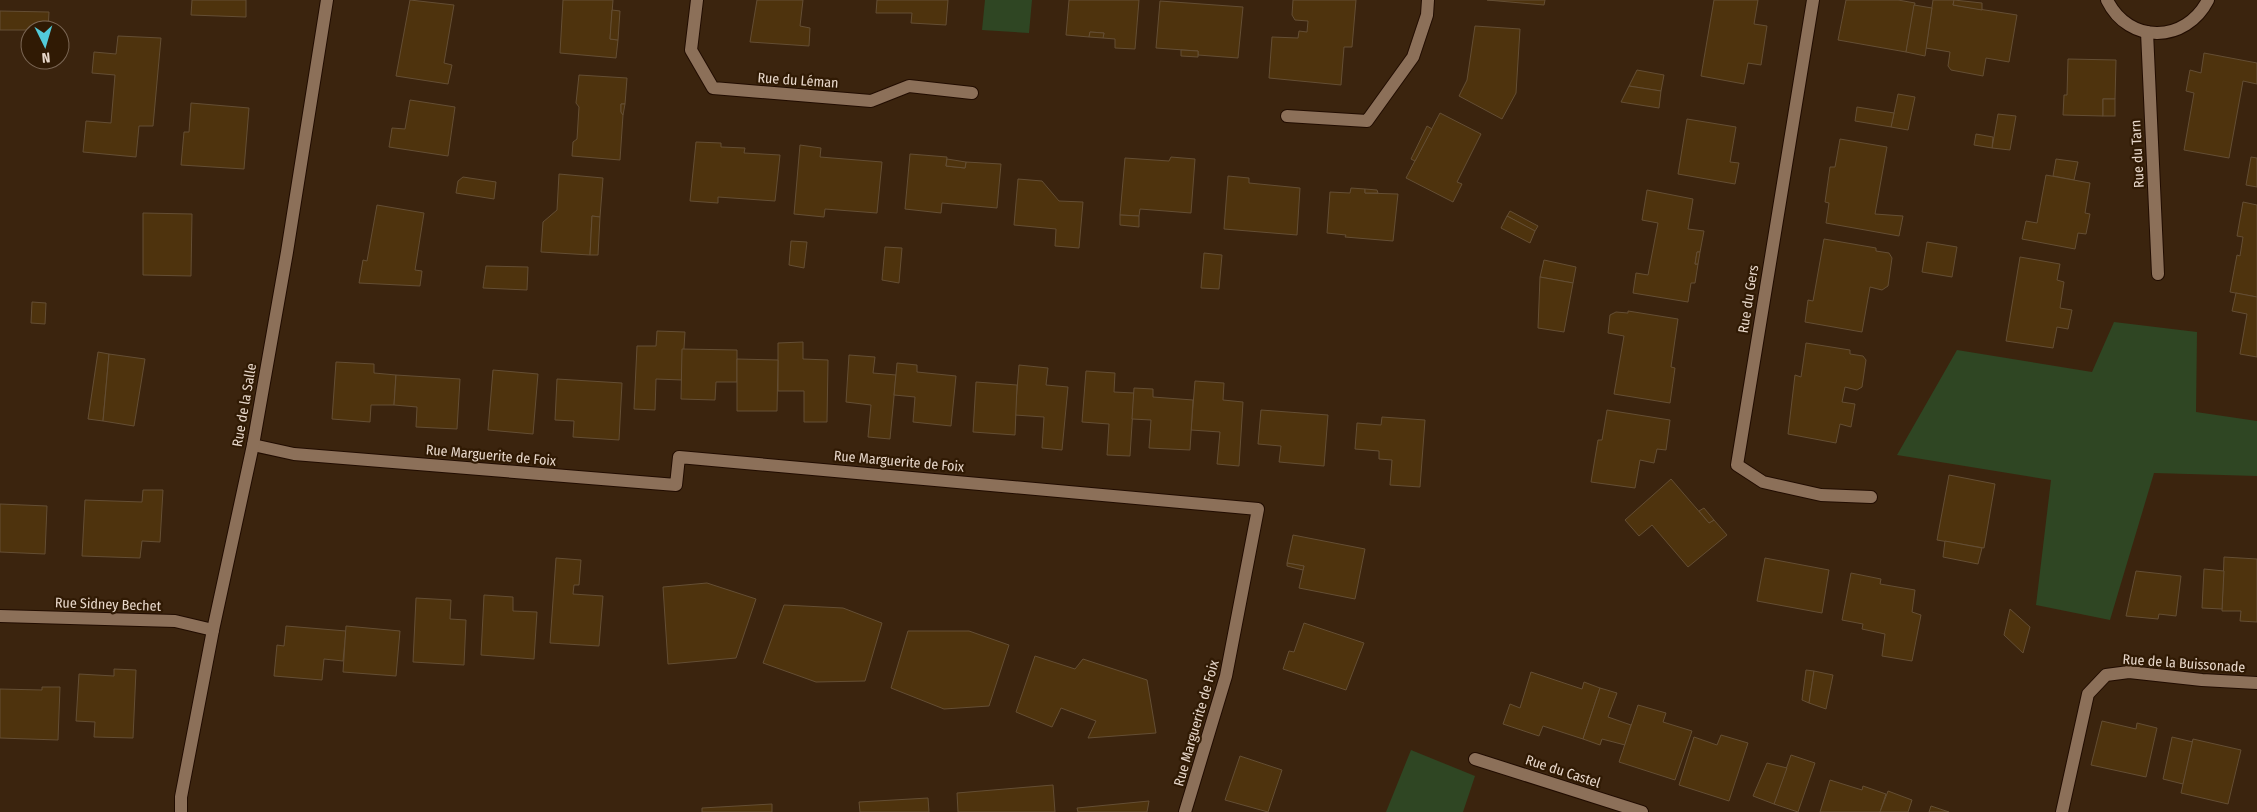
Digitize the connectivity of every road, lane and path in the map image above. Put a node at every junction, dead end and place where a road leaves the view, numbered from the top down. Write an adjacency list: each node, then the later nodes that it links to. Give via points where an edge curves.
1 (327, 0): 11 (street, Rue de la Salle)
2 (698, 0): 8 (street, Rue du Léman, via 691,50 713,88 871,100 909,86)
3 (1428, 0): 9 (street, via 1413,57 1367,121)
4 (1813, 0): 12 (street, Rue du Gers, via 1737,465 1763,482 1821,495)
5 (2107, 0): 7 (street, via 2117,16 2131,27)
6 (2208, 0): 7 (street, via 2198,17 2183,27 2166,33)
7 (2147, 32): 10 (street, Rue du Tarn)
8 (972, 93)
9 (1288, 116)
10 (2158, 274)
11 (253, 445): 14 (street, Rue de la Salle); 18 (street, Rue Marguerite de Foix, via 294,454 676,485 679,457 1258,509 1226,676)
12 (1871, 497)
13 (0, 616): 14 (street, Rue Sidney Bechet, via 175,621)
14 (213, 630): 17 (street, Rue de la Salle, via 181,797)
15 (2257, 682): 20 (street, Rue de la Buissonade, via 2129,672 2106,675 2088,694)
16 (1475, 758): 19 (street, Rue du Castel)
17 (181, 812)
18 (1186, 812)
19 (1642, 812)
20 (2062, 812)

